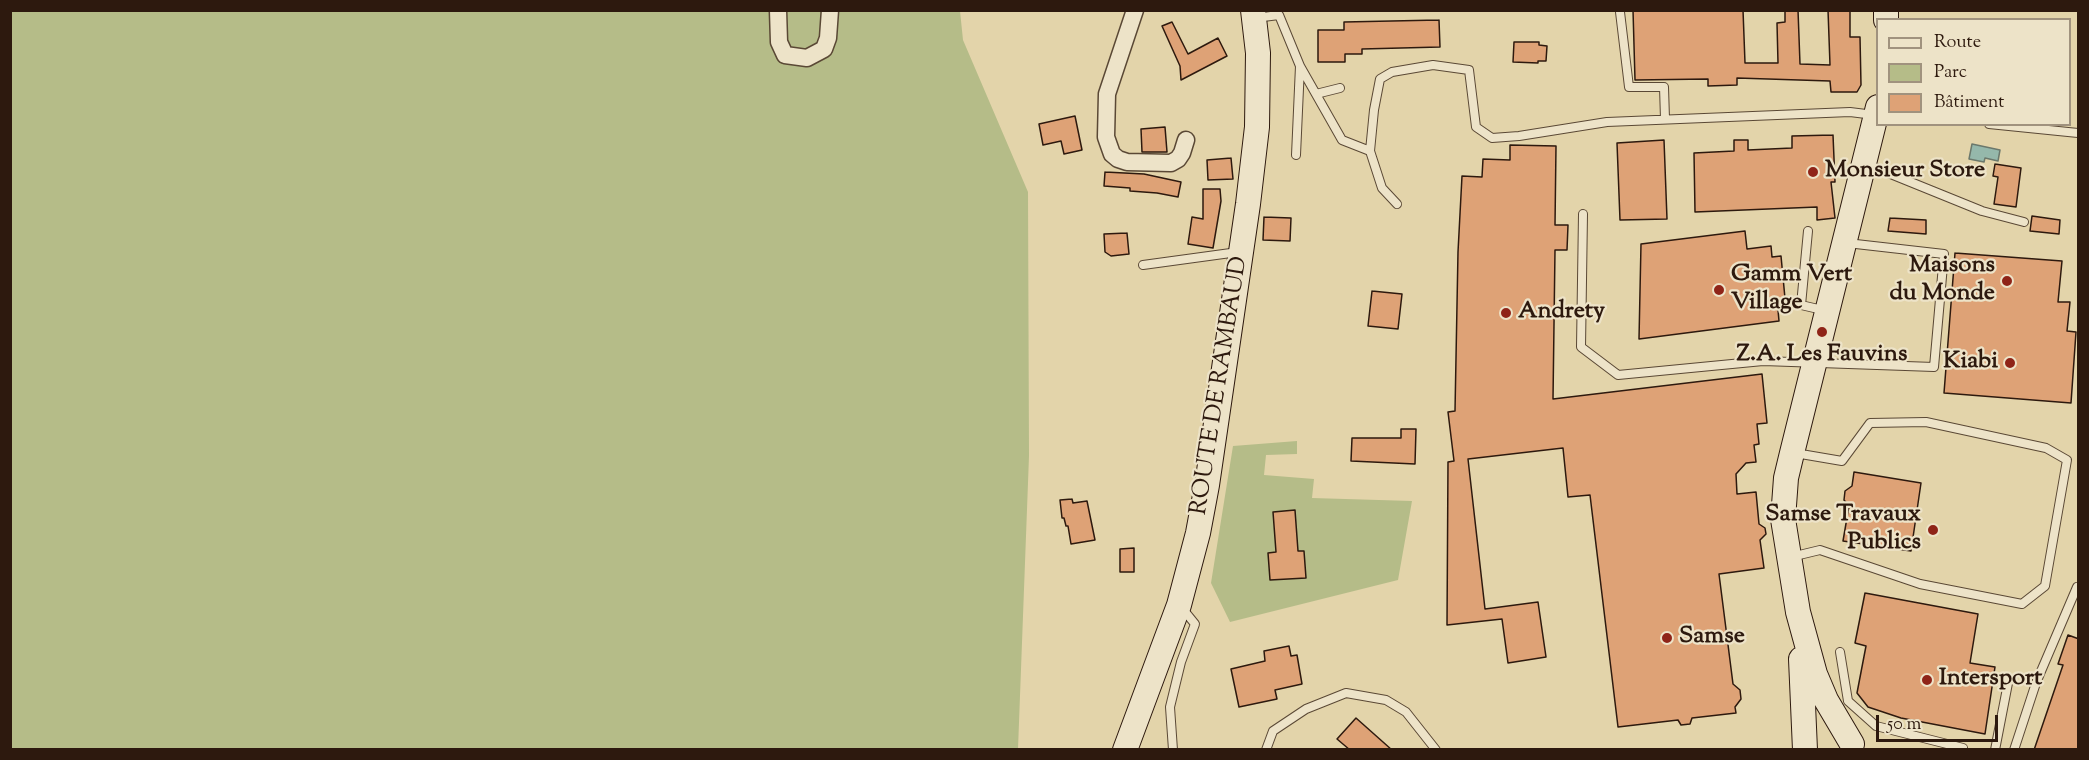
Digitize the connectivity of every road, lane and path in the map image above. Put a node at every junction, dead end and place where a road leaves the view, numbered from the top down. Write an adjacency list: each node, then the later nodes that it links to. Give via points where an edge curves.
1 (778, 10): 2 (street, via 779,42 785,55 807,58 824,49)
2 (830, 10)
3 (1135, 10): 14 (street, via 1107,94 1106,137 1112,154 1127,162 1171,163 1182,153)
4 (1620, 12): 11 (lane, via 1629,87 1664,87)
5 (1254, 14): 6 (lane, via 1279,15); 23 (street, ROUTE DE RAMBAUD, via 1257,127)
6 (1300, 66): 8 (lane); 16 (lane)
7 (1340, 88): 8 (lane)
8 (1316, 94): 15 (lane, via 1342,140)
9 (1876, 112): 11 (lane)
10 (1876, 116): 17 (street)
11 (1665, 119): 15 (lane, via 1607,122 1492,138 1476,127 1469,70 1433,64 1392,72 1380,79)
12 (2009, 126): 13 (lane)
13 (2079, 133)
14 (1186, 140)
15 (1370, 151): 18 (lane, via 1382,188)
16 (1296, 155)
17 (1863, 163): 20 (lane, via 1982,211); 22 (street)
18 (1397, 204)
19 (1583, 214): 26 (lane, via 1581,347 1618,375 1763,361)
20 (2024, 222)
21 (1808, 231): 25 (lane, via 1801,305)
22 (1844, 243): 25 (street); 26 (lane, via 1944,254 1934,367)
23 (1241, 252): 24 (lane); 30 (street, ROUTE DE RAMBAUD, via 1207,485)
24 (1143, 265)
25 (1827, 311): 26 (street)
26 (1815, 361): 27 (street)
27 (1792, 453): 28 (street, via 1783,509); 28 (lane, via 1842,461 1870,423 1926,422 2046,448 2067,460 2045,586 2022,604 1920,584 1820,550)
28 (1787, 558): 31 (street)
29 (2079, 588): 43 (lane, via 2036,683)
30 (1179, 605): 37 (street, ROUTE DE RAMBAUD); 38 (lane, via 1195,624 1170,707)
31 (1798, 612): 34 (street); 34 (street, via 1815,674)
32 (1840, 652): 36 (lane, via 1848,701 1876,726)
33 (2009, 678): 42 (lane)
34 (1820, 717): 35 (street); 41 (street)
35 (1857, 747): 41 (street, via 1830,738)
36 (1964, 749)
37 (1125, 750)
38 (1173, 750)
39 (1266, 750): 40 (lane, via 1273,731 1306,709 1346,693 1386,700 1406,712)
40 (1436, 750)
41 (1807, 750)
42 (1995, 750)
43 (2014, 750)

